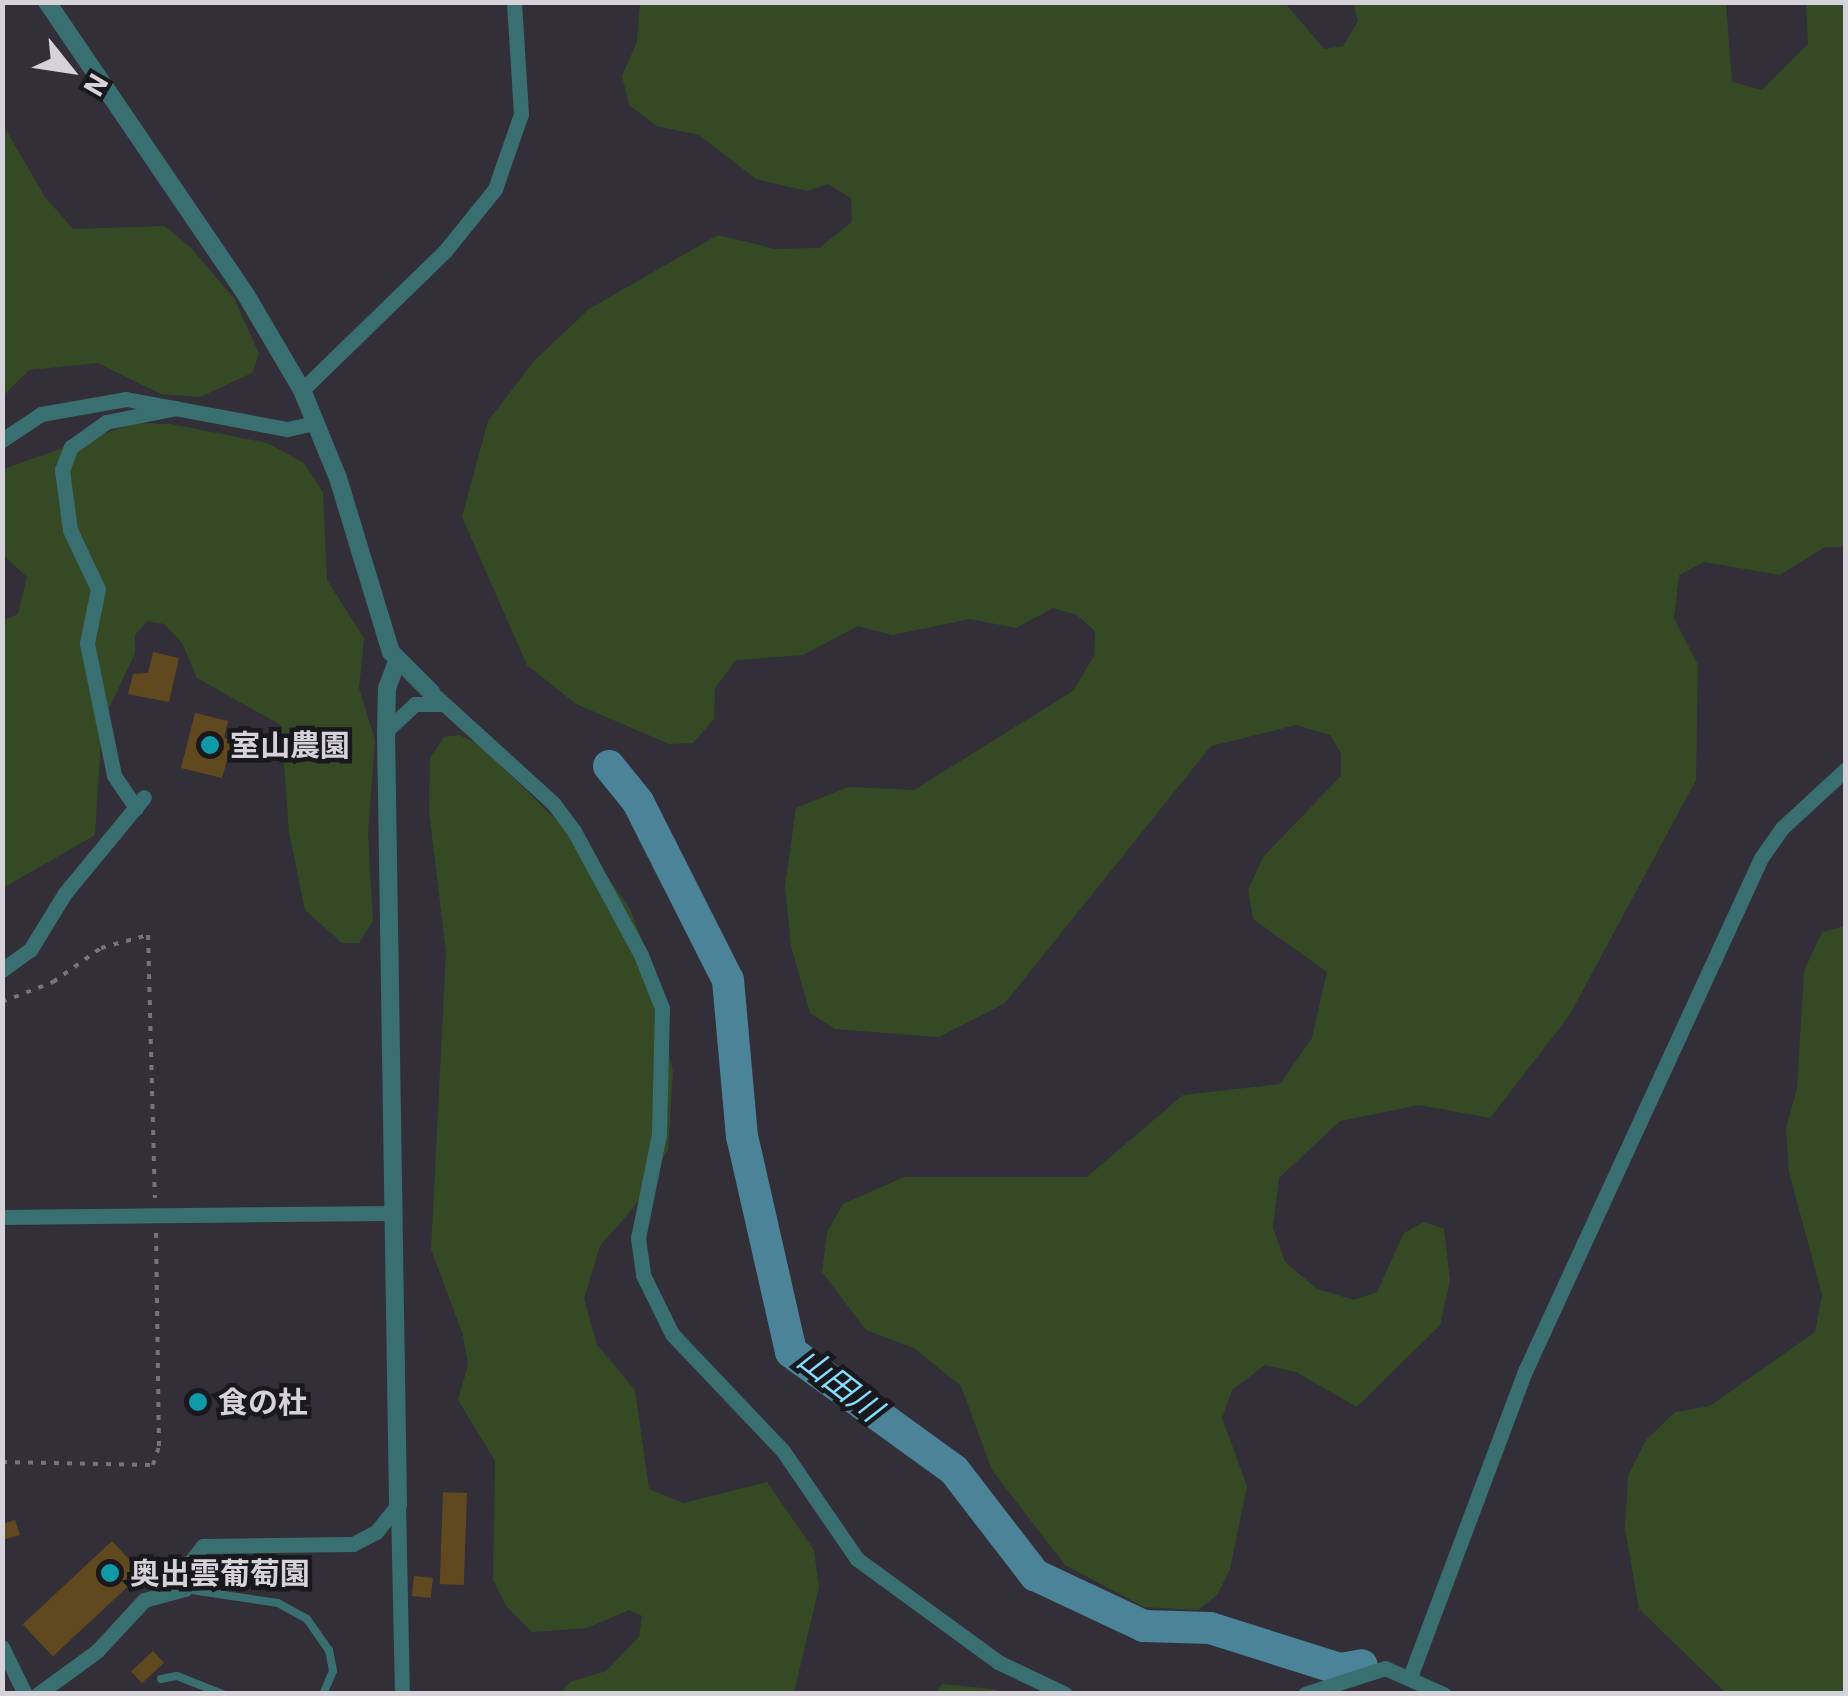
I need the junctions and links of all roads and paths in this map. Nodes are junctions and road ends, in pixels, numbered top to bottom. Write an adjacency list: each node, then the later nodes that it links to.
1 (47, 2): 3 (street)
2 (514, 2): 3 (street)
3 (302, 390): 5 (street)
4 (176, 408): 5 (street); 6 (street); 11 (street)
5 (316, 423): 7 (street)
6 (2, 440)
7 (397, 661): 8 (street); 9 (street)
8 (438, 698): 9 (street); 24 (street)
9 (386, 730): 12 (street)
10 (1846, 769): 17 (street)
11 (2, 970)
12 (392, 1213): 13 (street); 14 (street)
13 (2, 1217)
14 (398, 1505): 15 (street); 23 (street)
15 (185, 1588): 20 (street); 22 (lane)
16 (2, 1647): 19 (street)
17 (1410, 1677): 25 (street); 26 (street)
18 (161, 1679): 21 (lane)
19 (25, 1694)
20 (38, 1694)
21 (223, 1694)
22 (323, 1694)
23 (402, 1694)
24 (1066, 1694)
25 (1305, 1694)
26 (1443, 1694)

